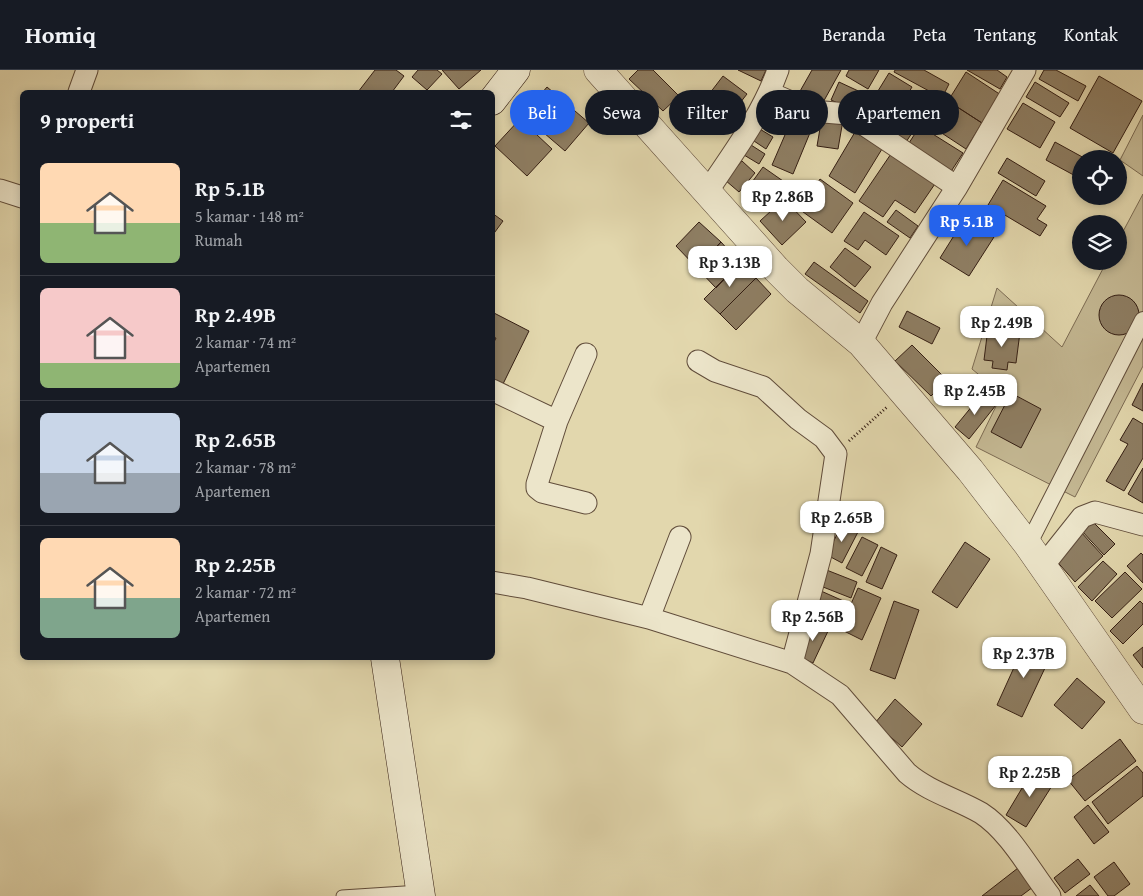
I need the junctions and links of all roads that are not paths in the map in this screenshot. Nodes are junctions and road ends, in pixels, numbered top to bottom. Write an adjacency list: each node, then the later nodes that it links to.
1 (88, 70): 6 (street)
2 (516, 70): 8 (street)
3 (598, 70): 13 (street)
4 (778, 70): 7 (street)
5 (1025, 70): 11 (street)
6 (80, 90)
7 (771, 90)
8 (495, 97)
9 (828, 112): 11 (street)
10 (756, 118): 13 (street)
11 (957, 187): 16 (street)
12 (0, 190): 14 (street)
13 (707, 192): 16 (street)
14 (20, 196)
15 (1143, 320): 24 (street)
16 (861, 343): 24 (street)
17 (586, 354): 20 (street)
18 (698, 361): 28 (street)
19 (495, 391): 20 (street)
20 (557, 421): 21 (street)
21 (586, 503)
22 (1143, 525): 24 (street)
23 (680, 537): 26 (street)
24 (1036, 556): 29 (street)
25 (495, 583): 26 (street)
26 (649, 618): 28 (street)
27 (385, 660): 30 (street)
28 (792, 663): 32 (street)
29 (1143, 710)
30 (421, 894): 31 (lane)
31 (342, 896)
32 (1050, 896)

